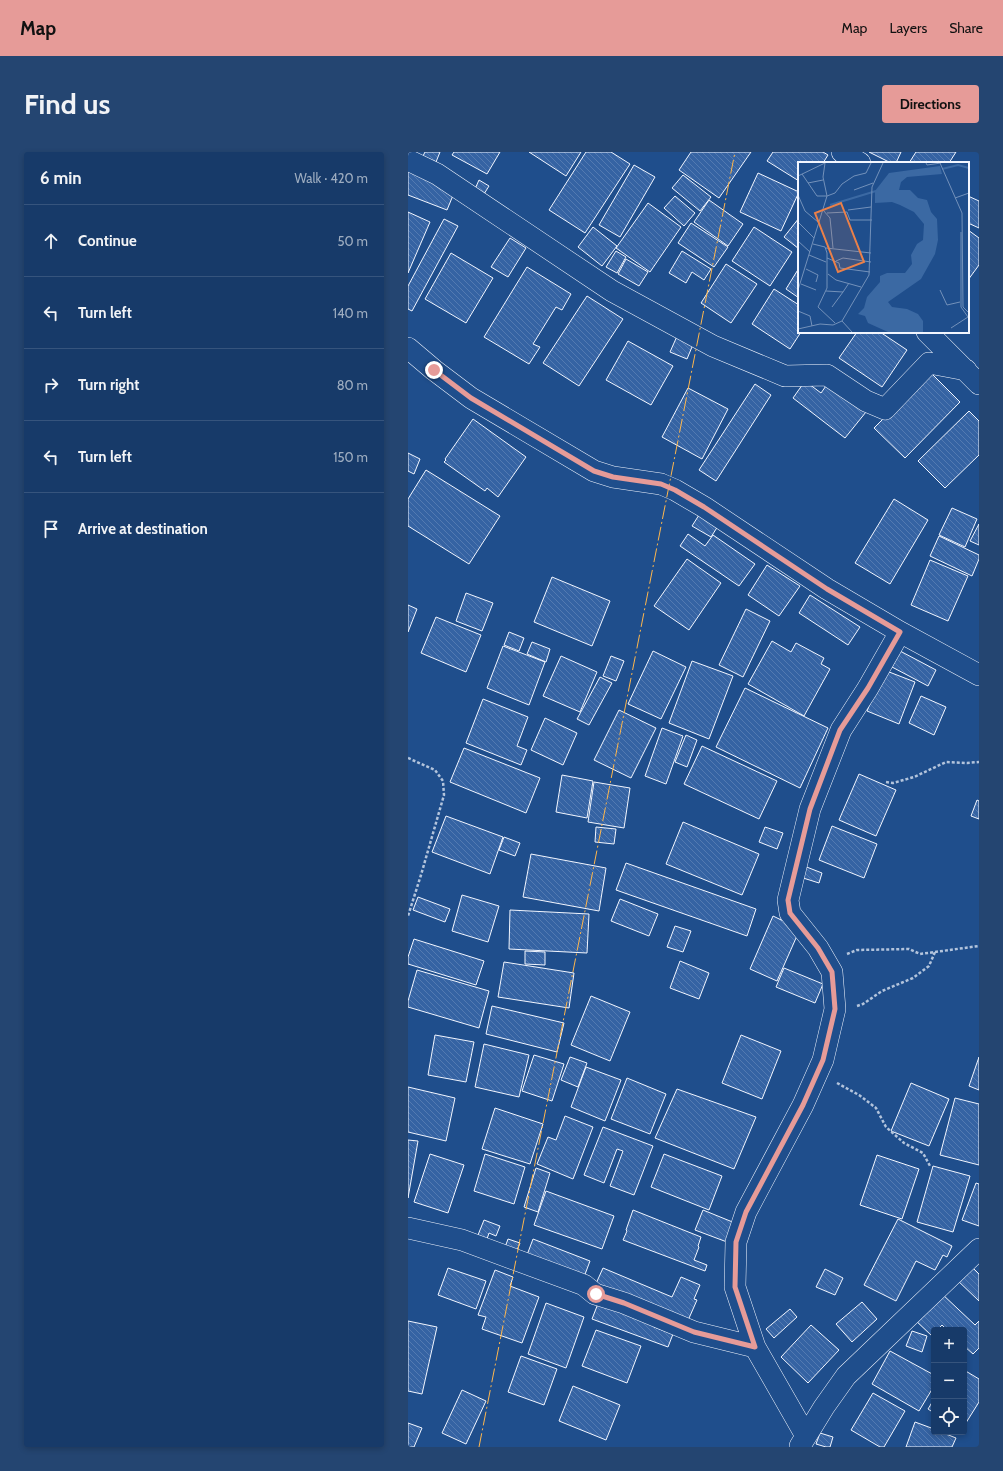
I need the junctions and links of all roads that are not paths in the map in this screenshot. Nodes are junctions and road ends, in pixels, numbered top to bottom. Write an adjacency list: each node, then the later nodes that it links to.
1 (842, 152): 3 (street)
2 (408, 160): 6 (street)
3 (858, 162)
4 (928, 333): 6 (street)
5 (408, 348): 7 (street)
6 (972, 377)
7 (900, 632): 8 (street); 11 (street)
8 (979, 675)
9 (408, 1228): 11 (street)
10 (979, 1249): 12 (street)
11 (755, 1347): 12 (street)
12 (803, 1442)

